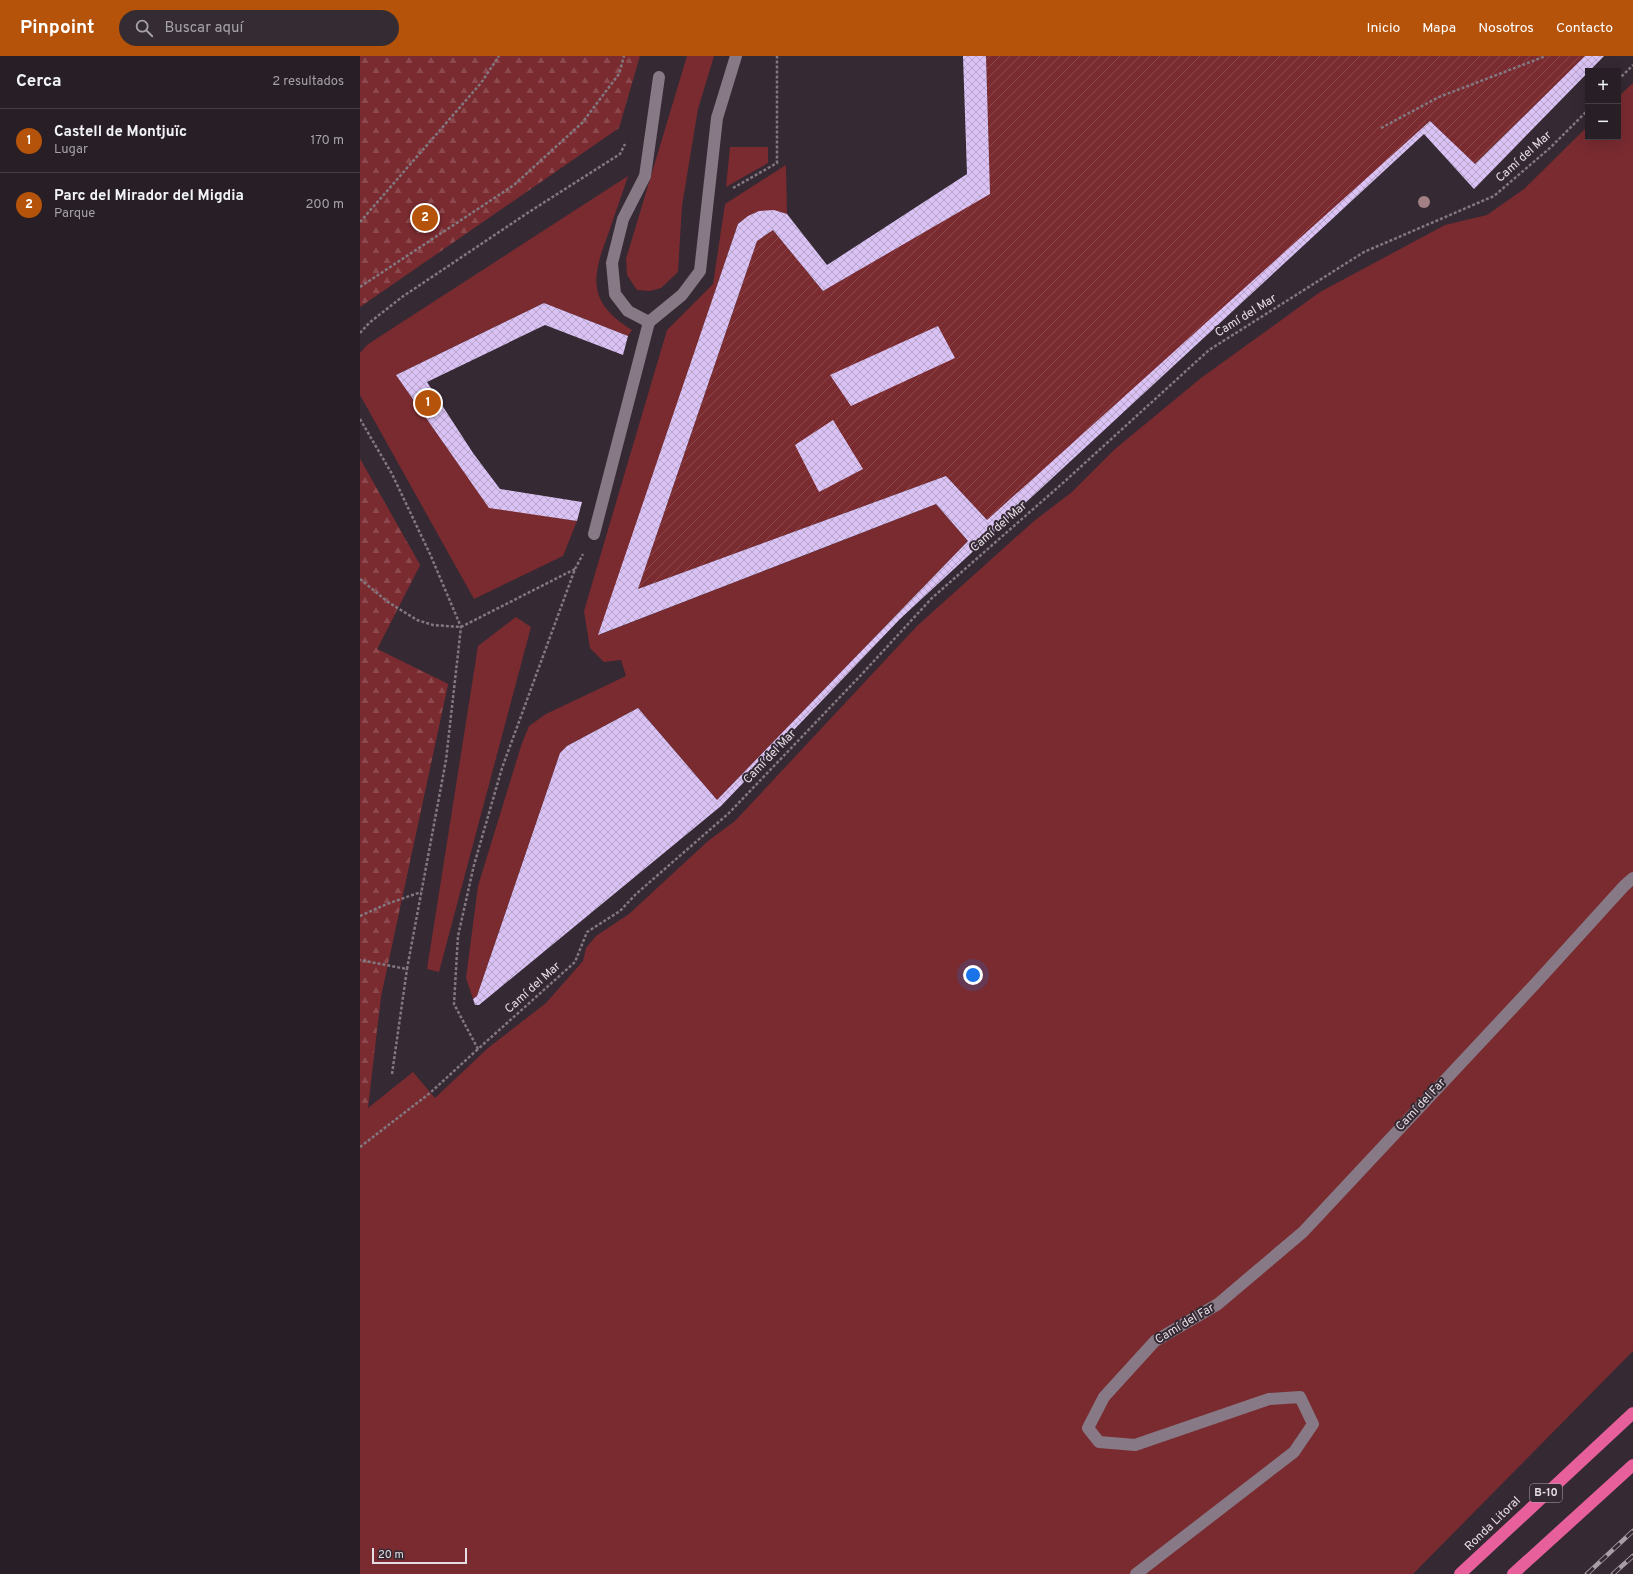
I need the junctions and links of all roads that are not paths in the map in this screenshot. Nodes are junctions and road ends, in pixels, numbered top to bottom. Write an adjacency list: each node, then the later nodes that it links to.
1 (736, 56): 3 (lane)
2 (659, 77): 3 (lane)
3 (649, 322): 4 (lane)
4 (594, 534)
5 (1633, 878): 8 (lane, Camí del Far)
6 (1633, 1413): 9 (highway, Ronda Litoral / B-10)
7 (1633, 1465): 10 (highway)
8 (1136, 1574)
9 (1460, 1574)
10 (1513, 1574)

